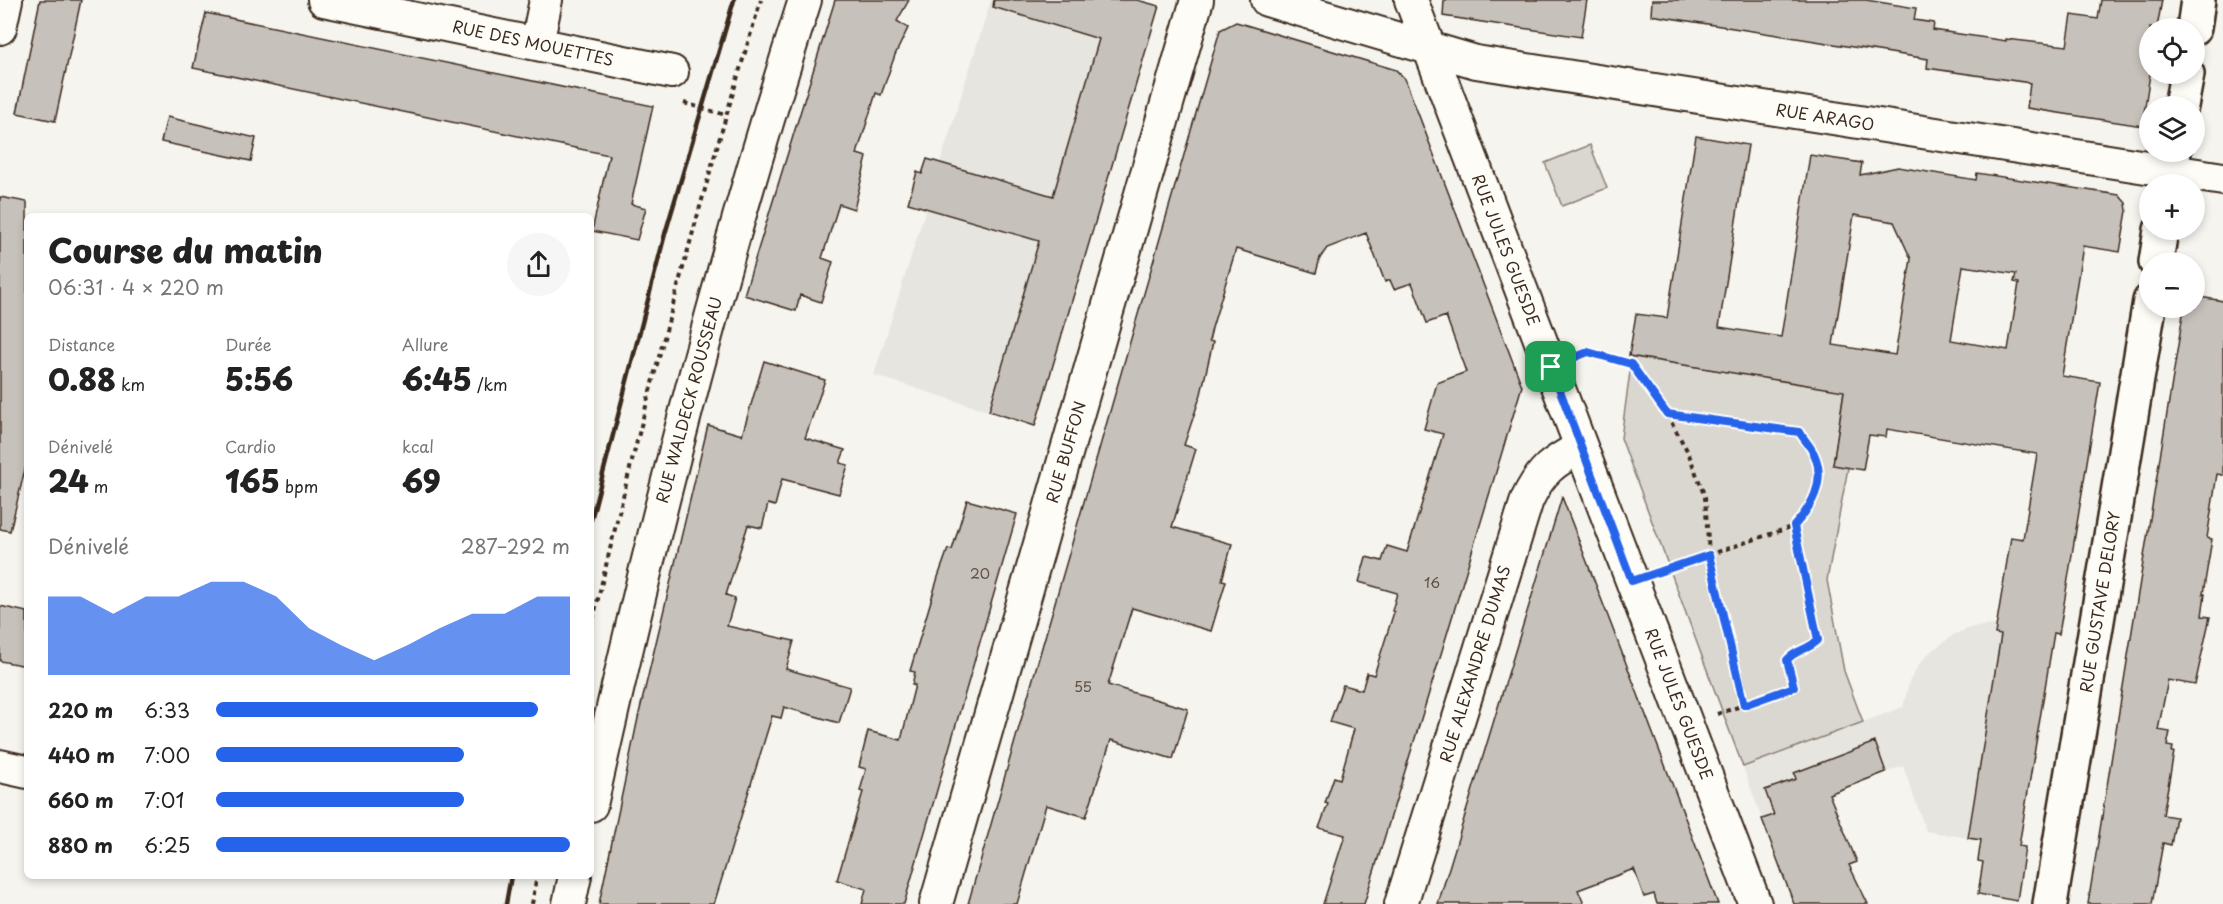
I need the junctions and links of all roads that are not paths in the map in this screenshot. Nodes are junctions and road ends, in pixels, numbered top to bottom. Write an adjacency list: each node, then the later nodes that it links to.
1 (6, 0): 10 (street)
2 (324, 0): 11 (street, RUE DES MOUETTES)
3 (546, 0): 11 (street)
4 (806, 0): 20 (street, RUE WALDECK ROUSSEAU)
5 (1197, 0): 23 (street, RUE BUFFON)
6 (1267, 0): 12 (street, RUE ARAGO)
7 (1411, 0): 12 (street, RUE JULES GUESDE)
8 (2198, 0): 9 (street)
9 (2195, 18)
10 (0, 28)
11 (537, 44): 13 (street, RUE DES MOUETTES)
12 (1429, 47): 14 (street, RUE ARAGO); 17 (street, RUE JULES GUESDE)
13 (672, 72)
14 (2171, 169): 15 (street, RUE ARAGO)
15 (2223, 179)
16 (2147, 318): 26 (street, RUE GUSTAVE DELORY)
17 (1581, 447): 24 (street, RUE ALEXANDRE DUMAS); 25 (street, RUE JULES GUESDE)
18 (0, 766): 19 (street)
19 (24, 771)
20 (594, 792)
21 (574, 879): 22 (street)
22 (569, 904)
23 (936, 904)
24 (1401, 904)
25 (1755, 904)
26 (2050, 904)

